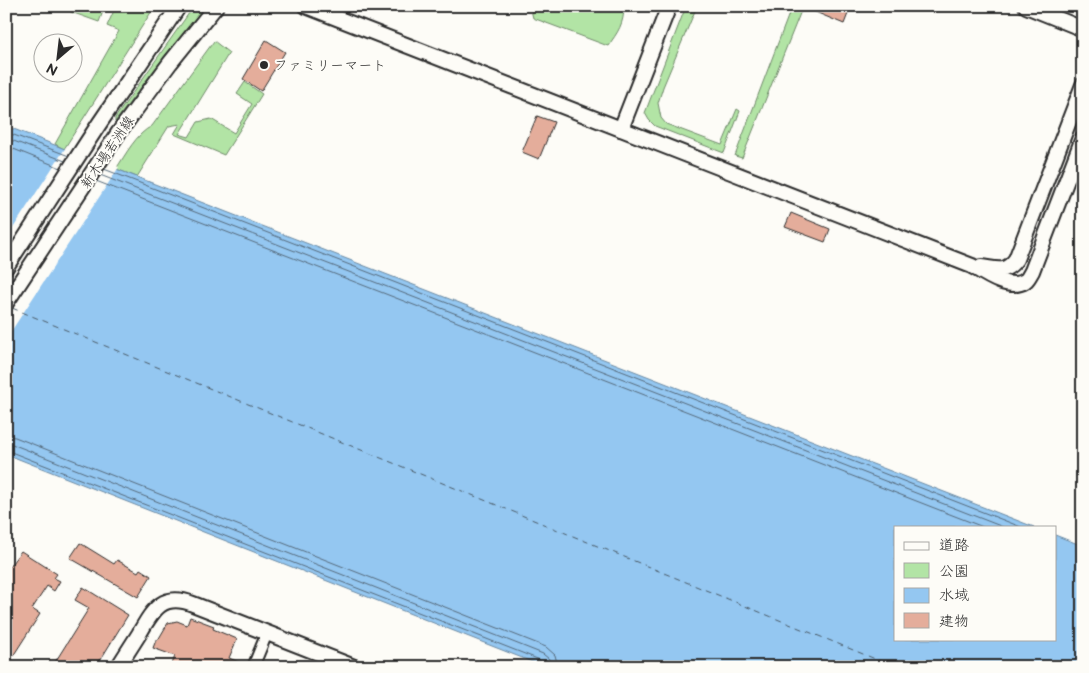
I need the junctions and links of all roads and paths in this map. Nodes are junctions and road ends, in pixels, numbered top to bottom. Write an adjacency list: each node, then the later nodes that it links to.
1 (179, 6): 11 (street, 新木場若洲線)
2 (216, 6): 12 (street, 新木場若洲線)
3 (306, 6): 8 (street)
4 (669, 6): 8 (street)
5 (1026, 6): 6 (street)
6 (1083, 29)
7 (1083, 85): 10 (street)
8 (621, 129): 10 (street)
9 (1083, 138): 10 (street)
10 (972, 266)
11 (6, 267)
12 (6, 303)
13 (267, 632): 14 (street); 15 (street); 16 (street)
14 (118, 667)
15 (253, 667)
16 (354, 667)

